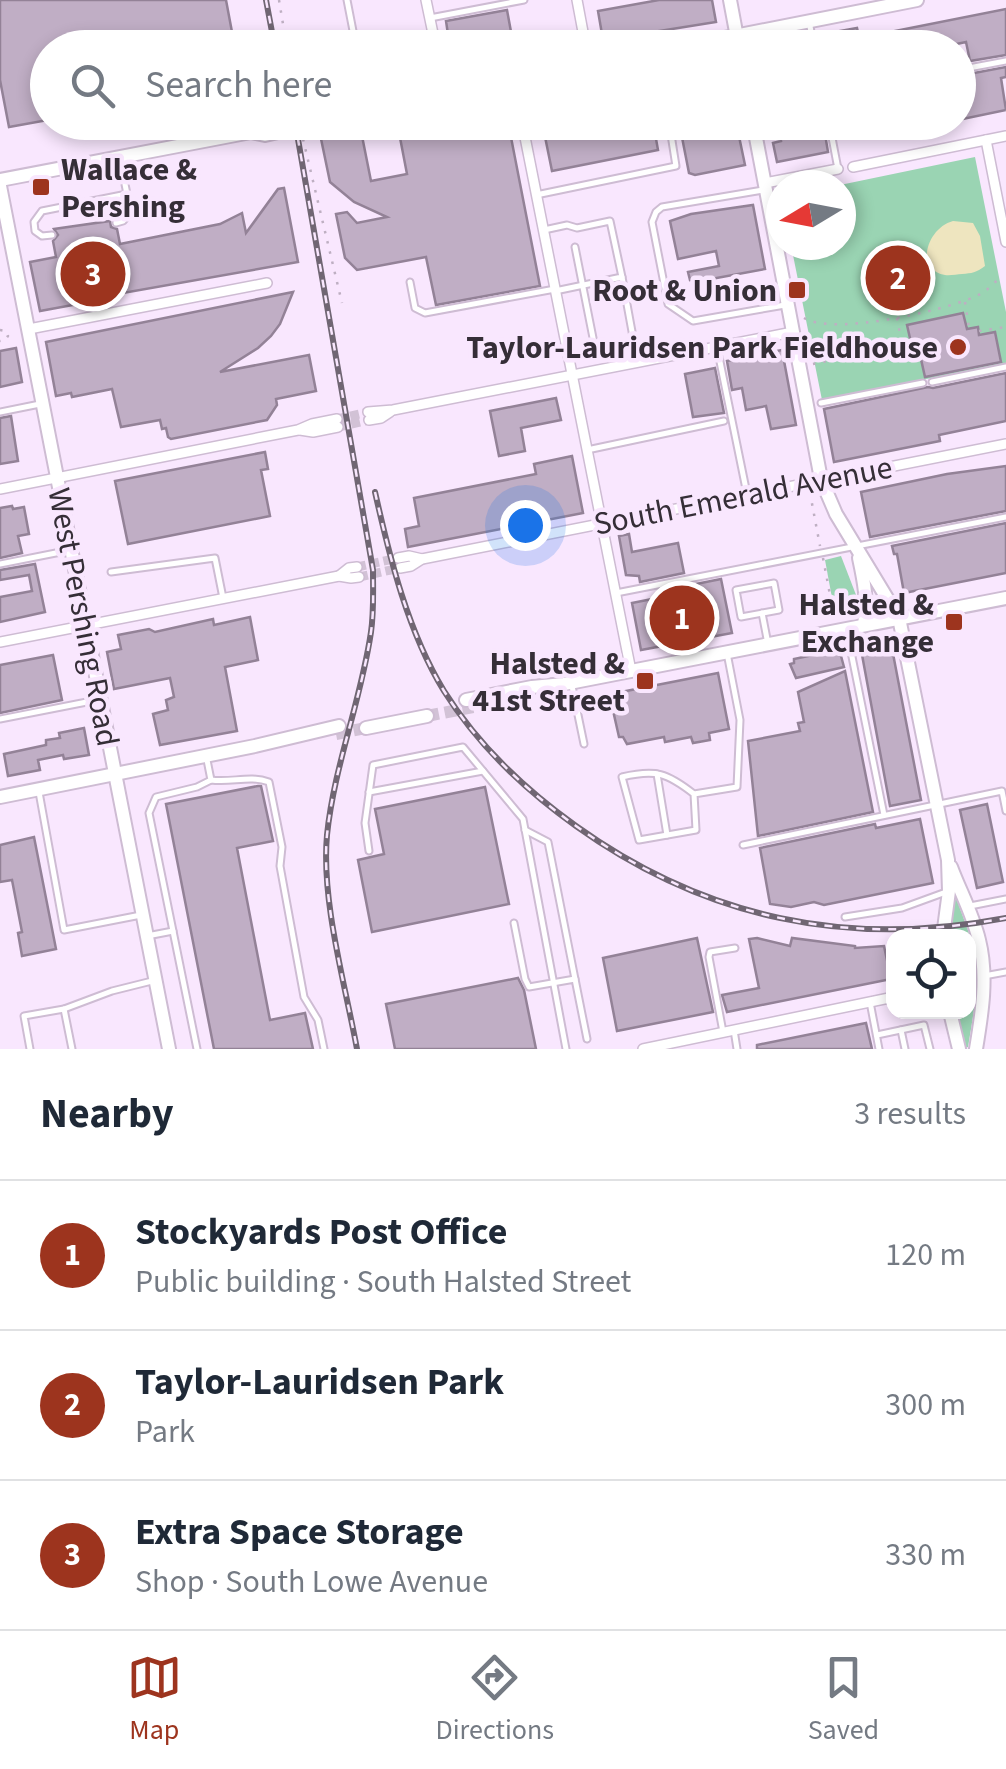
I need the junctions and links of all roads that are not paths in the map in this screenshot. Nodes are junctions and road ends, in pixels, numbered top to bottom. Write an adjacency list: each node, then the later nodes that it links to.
1 (347, 0): 11 (lane)
2 (426, 0): 9 (street)
3 (524, 0): 7 (lane)
4 (577, 0): 13 (street)
5 (730, 0): 14 (main road)
6 (916, 0): 8 (main road)
7 (498, 2): 9 (lane)
8 (884, 3): 10 (main road)
9 (430, 18): 12 (street)
10 (809, 21): 15 (main road); 16 (lane)
11 (353, 30)
12 (432, 30)
13 (583, 30)
14 (736, 30)
15 (777, 30)
16 (811, 30)
17 (1006, 61): 18 (lane)
18 (976, 67)
19 (1006, 136): 25 (street)
20 (209, 140): 26 (main road)
21 (525, 140): 33 (street)
22 (672, 140): 33 (lane)
23 (757, 140): 31 (main road)
24 (832, 140): 28 (lane)
25 (986, 140): 27 (street); 35 (street)
26 (120, 157): 30 (main road); 32 (lane)
27 (853, 166)
28 (838, 169): 29 (street)
29 (834, 170)
30 (0, 183): 34 (main road, West Pershing Road)
31 (766, 186): 48 (lane)
32 (127, 194): 36 (lane); 38 (lane)
33 (536, 195): 37 (street)
34 (2, 208): 41 (main road, West Pershing Road)
35 (1003, 215): 39 (street)
36 (116, 223)
37 (543, 231): 43 (lane); 47 (street)
38 (52, 235)
39 (1006, 242)
40 (575, 247): 46 (lane)
41 (7, 257): 49 (main road, West Pershing Road)
42 (780, 260): 48 (main road)
43 (622, 276): 46 (lane); 51 (lane)
44 (410, 282): 47 (lane)
45 (266, 283): 49 (street)
46 (582, 285): 47 (lane); 53 (lane)
47 (555, 290): 55 (street)
48 (788, 304): 50 (main road)
49 (29, 329): 58 (main road, West Pershing Road)
50 (793, 332): 52 (street); 67 (main road)
51 (632, 337)
52 (718, 347): 55 (street); 69 (lane)
53 (594, 348)
54 (1006, 367): 56 (lane)
55 (572, 376): 61 (street); 65 (street)
56 (932, 382)
57 (923, 384): 59 (lane)
58 (43, 403): 60 (lane); 66 (main road, West Pershing Road)
59 (821, 404)
60 (0, 412)
61 (368, 416)
62 (724, 422): 65 (lane)
63 (338, 423): 66 (street)
64 (1006, 444): 67 (street, South Emerald Avenue)
65 (587, 450): 71 (street)
66 (58, 478): 68 (street); 73 (main road, West Pershing Road)
67 (821, 480): 69 (street, South Emerald Avenue); 72 (main road)
68 (0, 489)
69 (748, 494): 71 (street, South Emerald Avenue)
70 (1006, 517): 72 (lane)
71 (601, 523): 74 (street, South Emerald Avenue); 78 (street)
72 (856, 546): 78 (lane); 82 (main road); 84 (main road)
73 (72, 550): 75 (lane); 83 (main road, West Pershing Road)
74 (399, 563)
75 (0, 564)
76 (111, 572): 79 (lane)
77 (358, 572): 79 (street)
78 (615, 593): 89 (street)
79 (224, 598): 83 (street)
80 (1006, 598): 82 (main road)
81 (762, 613): 81 (lane); 87 (lane)
82 (899, 618): 84 (main road); 107 (main road)
83 (86, 625): 86 (street); 91 (main road, West Pershing Road)
84 (864, 625): 85 (main road)
85 (846, 628): 87 (main road); 109 (lane)
86 (0, 642)
87 (768, 644): 88 (main road)
88 (726, 652): 89 (main road); 105 (lane)
89 (630, 671): 90 (main road)
90 (568, 684): 92 (main road); 97 (lane)
91 (100, 700): 94 (lane); 100 (main road, West Pershing Road)
92 (470, 704)
93 (424, 713): 95 (main road)
94 (0, 719)
95 (367, 724)
96 (337, 730): 98 (main road)
97 (584, 744)
98 (206, 756): 100 (main road); 102 (lane)
99 (483, 771): 104 (lane); 104 (lane); 110 (lane)
100 (115, 774): 103 (main road); 118 (main road, West Pershing Road)
101 (658, 774): 105 (lane); 111 (lane); 111 (lane)
102 (211, 780): 122 (lane); 142 (lane)
103 (38, 789): 106 (main road); 118 (lane)
104 (369, 792): 113 (lane)
105 (694, 794): 111 (lane)
106 (0, 796)
107 (936, 803): 108 (lane); 109 (lane); 114 (main road)
108 (1006, 811)
109 (884, 815): 112 (lane)
110 (525, 830): 127 (lane); 129 (lane)
111 (667, 836)
112 (743, 845)
113 (369, 851)
114 (948, 860): 115 (main road); 117 (main road)
115 (949, 891): 119 (lane); 121 (main road)
116 (1006, 899): 117 (lane)
117 (967, 906): 126 (main road)
118 (142, 915): 123 (main road, West Pershing Road)
119 (845, 917)
120 (514, 923): 129 (lane)
121 (944, 929)
122 (173, 931): 123 (lane); 141 (lane)
123 (147, 936): 128 (main road, West Pershing Road)
124 (735, 948): 135 (lane)
125 (1006, 972): 126 (lane)
126 (983, 976): 150 (main road)
127 (575, 978): 129 (lane); 137 (lane)
128 (156, 980): 132 (lane); 140 (main road, West Pershing Road)
129 (554, 983): 143 (lane)
130 (886, 999): 131 (street)
131 (870, 1002): 135 (street); 136 (lane)
132 (64, 1009): 138 (lane); 139 (lane)
133 (952, 1019): 149 (main road)
134 (901, 1030): 136 (lane); 147 (lane); 148 (lane)
135 (728, 1031): 144 (street); 145 (lane)
136 (877, 1035): 146 (lane)
137 (586, 1039)
138 (30, 1049)
139 (72, 1049)
140 (169, 1049)
141 (197, 1049)
142 (324, 1049)
143 (566, 1049)
144 (642, 1049)
145 (738, 1049)
146 (879, 1049)
147 (905, 1049)
148 (930, 1049)
149 (959, 1049)
150 (976, 1049)

